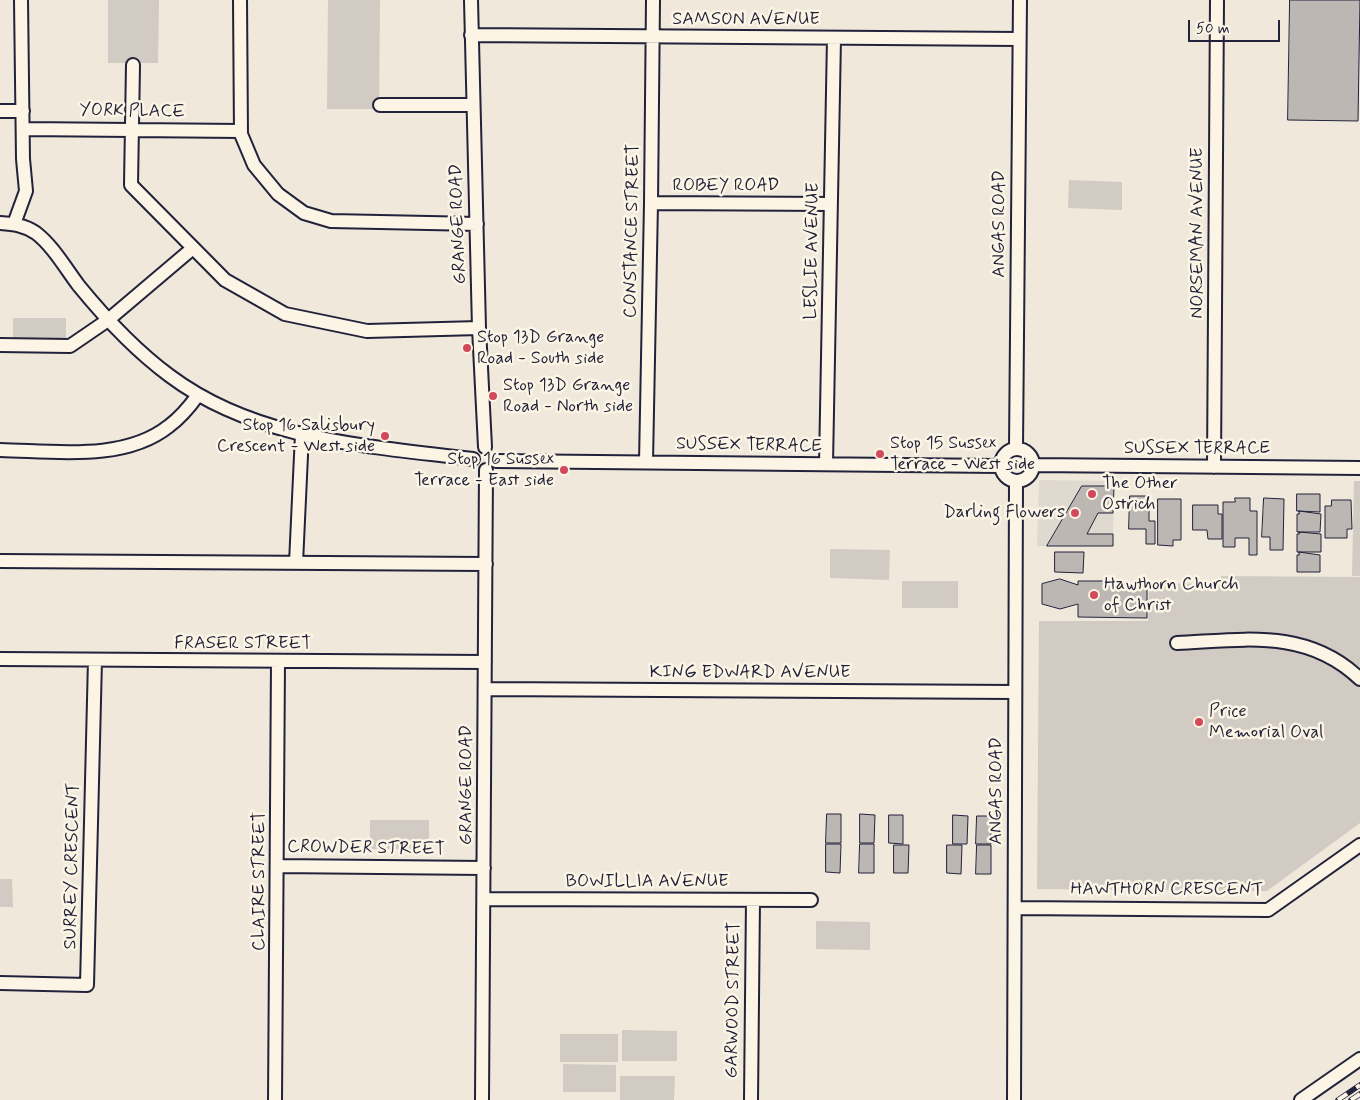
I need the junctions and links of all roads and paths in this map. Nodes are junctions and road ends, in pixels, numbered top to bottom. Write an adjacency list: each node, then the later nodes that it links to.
1 (20, 0): 15 (street)
2 (240, 0): 18 (street)
3 (471, 0): 7 (street, GRANGE ROAD)
4 (653, 0): 8 (street, CONSTANCE STREET)
5 (1020, 0): 10 (street, ANGAS ROAD)
6 (1217, 0): 38 (street, NORSEMAN AVENUE)
7 (472, 35): 8 (street, SAMSON AVENUE); 13 (street, GRANGE ROAD)
8 (652, 37): 9 (street, SAMSON AVENUE); 19 (street, CONSTANCE STREET)
9 (834, 38): 10 (street, SAMSON AVENUE); 20 (street, LESLIE AVENUE)
10 (1019, 39): 30 (street, ANGAS ROAD)
11 (133, 65): 17 (street)
12 (380, 105): 13 (street)
13 (473, 105): 22 (street, GRANGE ROAD)
14 (0, 111): 15 (street)
15 (22, 112): 16 (street)
16 (22, 129): 17 (street, YORK PLACE); 21 (street)
17 (133, 130): 18 (street, YORK PLACE); 23 (street)
18 (241, 131): 22 (street)
19 (651, 203): 20 (street, ROBEY ROAD); 34 (street, CONSTANCE STREET)
20 (831, 204): 35 (street, LESLIE AVENUE)
21 (6, 224): 24 (street)
22 (477, 224): 25 (street, GRANGE ROAD)
23 (193, 248): 24 (street); 25 (street)
24 (108, 320): 26 (street); 27 (street)
25 (479, 328): 29 (street, GRANGE ROAD)
26 (0, 346)
27 (198, 395): 28 (street); 31 (street)
28 (302, 434): 32 (street); 43 (street)
29 (485, 447): 32 (street); 33 (street)
30 (1016, 448): 36 (street); 37 (street)
31 (0, 450)
32 (473, 459): 40 (street)
33 (496, 461): 34 (street, SUSSEX TERRACE); 40 (street)
34 (646, 462): 35 (street, SUSSEX TERRACE)
35 (826, 464): 37 (street, SUSSEX TERRACE)
36 (1033, 465): 38 (street, SUSSEX TERRACE); 41 (street)
37 (1000, 466): 41 (street)
38 (1214, 467): 39 (street, SUSSEX TERRACE)
39 (1360, 468)
40 (486, 470): 44 (street, GRANGE ROAD)
41 (1016, 481): 52 (street, ANGAS ROAD)
42 (0, 561): 43 (street)
43 (296, 563): 44 (street)
44 (486, 564): 49 (street, GRANGE ROAD)
45 (1177, 643): 50 (street)
46 (0, 659): 47 (street, FRASER STREET)
47 (96, 660): 48 (street, FRASER STREET); 60 (street, SURREY CRESCENT)
48 (278, 662): 49 (street, FRASER STREET); 54 (street, CLAIRE STREET)
49 (485, 662): 51 (street, GRANGE ROAD)
50 (1360, 679)
51 (485, 689): 52 (street, KING EDWARD AVENUE); 55 (street, GRANGE ROAD)
52 (1015, 692): 59 (street, ANGAS ROAD)
53 (1360, 845): 59 (street, HAWTHORN CRESCENT)
54 (277, 866): 55 (street, CROWDER STREET); 62 (street, CLAIRE STREET)
55 (484, 868): 56 (street, GRANGE ROAD)
56 (484, 899): 57 (street, BOWILLIA AVENUE); 63 (street, GRANGE ROAD)
57 (753, 900): 58 (street, BOWILLIA AVENUE); 64 (street, GARWOOD STREET)
58 (810, 900)
59 (1015, 908): 65 (street, ANGAS ROAD)
60 (0, 983)
61 (1360, 1059): 66 (street)
62 (275, 1100)
63 (482, 1100)
64 (751, 1100)
65 (1014, 1100)
66 (1301, 1100)

